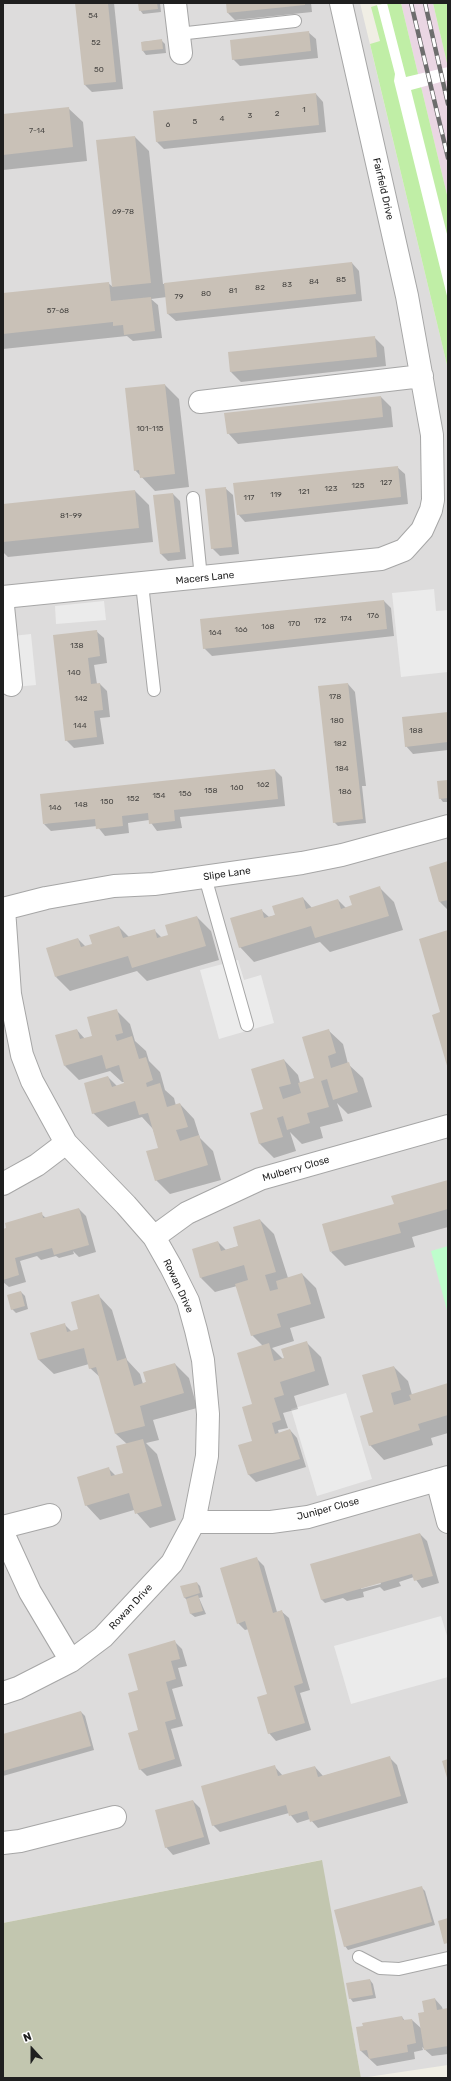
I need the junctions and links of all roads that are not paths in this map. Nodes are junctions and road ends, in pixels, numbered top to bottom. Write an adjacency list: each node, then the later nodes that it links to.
1 (175, 3): 4 (street)
2 (341, 3): 5 (street, Fairfield Drive)
3 (295, 21): 4 (lane)
4 (180, 44)
5 (422, 376): 6 (street); 8 (street, Fairfield Drive)
6 (200, 402)
7 (193, 498): 9 (lane)
8 (404, 550): 9 (street, Macers Lane)
9 (201, 578): 10 (street, Macers Lane)
10 (142, 584): 11 (street, Macers Lane); 14 (lane)
11 (3, 597)
12 (3, 606): 13 (street)
13 (11, 685)
14 (154, 690)
15 (448, 826): 16 (street, Slipe Lane)
16 (205, 878): 17 (street, Slipe Lane); 18 (lane)
17 (4, 909): 20 (street, Rowan Drive)
18 (247, 1025)
19 (448, 1126): 22 (street, Mulberry Close)
20 (66, 1143): 21 (street); 22 (street, Rowan Drive)
21 (3, 1184)
22 (154, 1237): 25 (street, Rowan Drive)
23 (442, 1478): 25 (street, Juniper Close); 26 (street, Juniper Close)
24 (50, 1515): 27 (street)
25 (194, 1522): 29 (street, Rowan Drive)
26 (448, 1522)
27 (3, 1527)
28 (3, 1533): 29 (street)
29 (71, 1661): 30 (street, Rowan Drive)
30 (3, 1693)
31 (116, 1817): 32 (street)
32 (3, 1843)
33 (359, 1957): 34 (lane)
34 (448, 1958)

